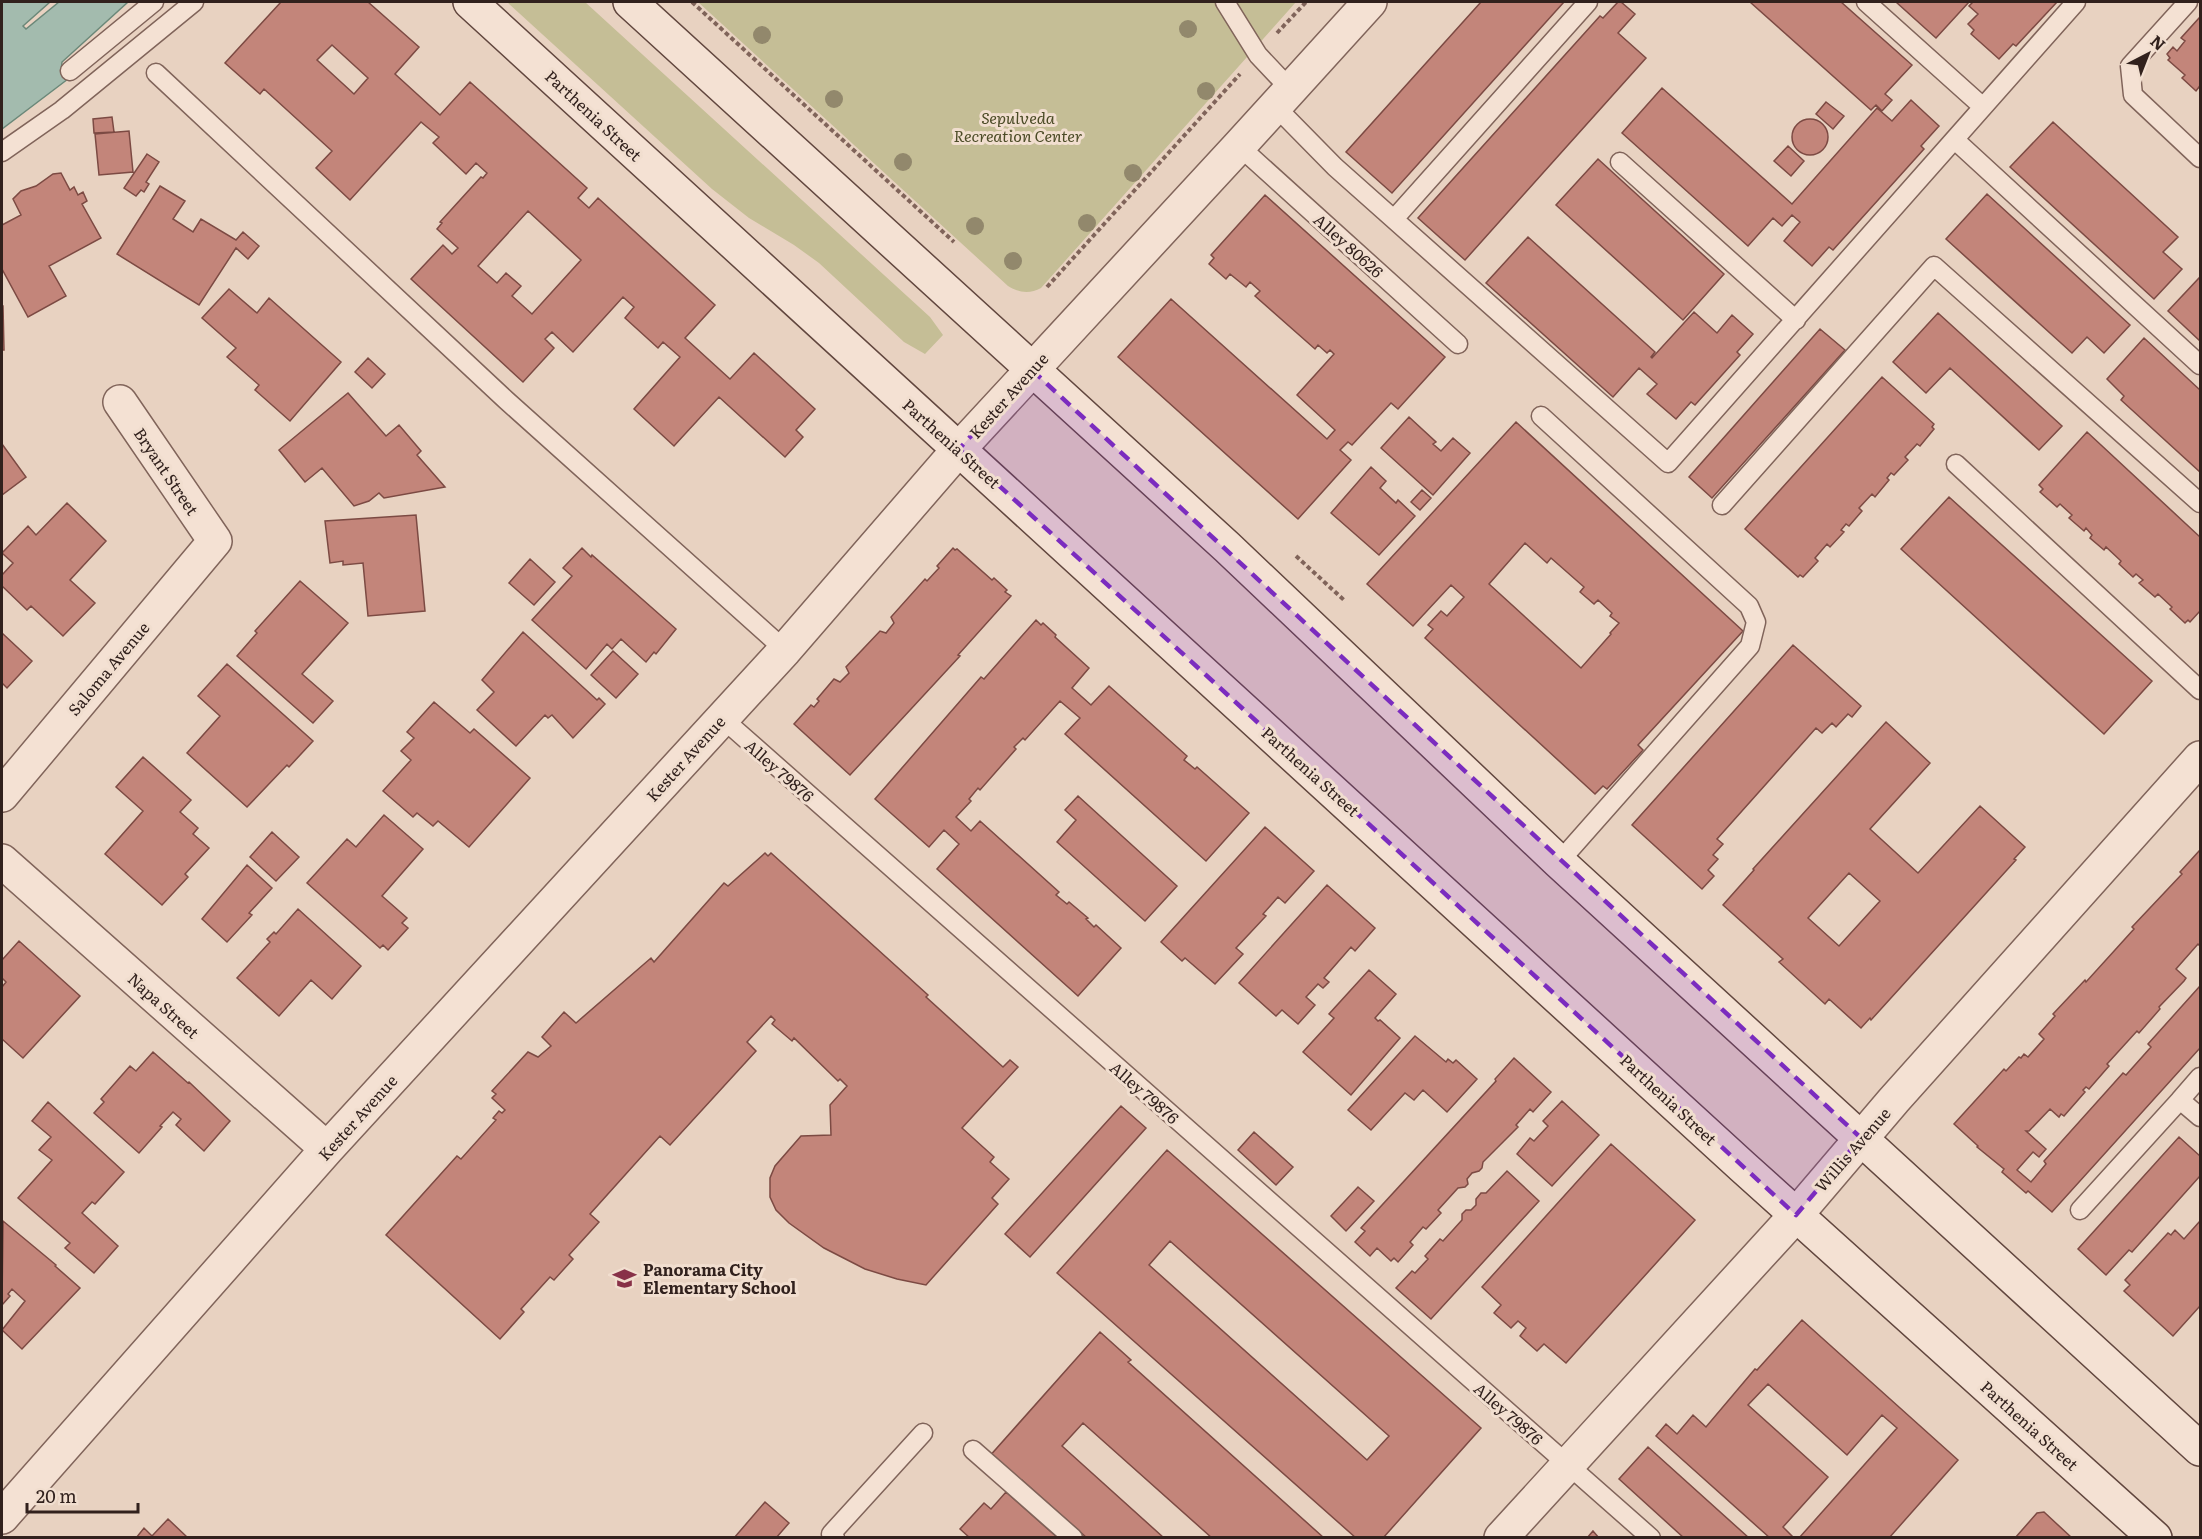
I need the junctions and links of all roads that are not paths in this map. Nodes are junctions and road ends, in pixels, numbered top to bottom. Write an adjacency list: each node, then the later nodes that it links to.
1 (154, 2): 11 (lane)
2 (194, 2): 17 (lane)
3 (470, 2): 27 (main road, Parthenia Street)
4 (630, 2): 24 (main road)
5 (1225, 2): 13 (lane)
6 (1370, 2): 13 (main road, Kester Avenue)
7 (1588, 2): 20 (lane)
8 (1866, 2): 14 (lane)
9 (2076, 2): 14 (lane)
10 (2188, 2): 18 (lane)
11 (70, 71)
12 (156, 73): 32 (lane)
13 (1283, 98): 16 (main road, Kester Avenue); 20 (lane)
14 (1983, 107): 15 (lane)
15 (1955, 140): 21 (lane); 23 (lane)
16 (1239, 146): 22 (lane, Alley 80626); 24 (main road, Kester Avenue)
17 (2, 152)
18 (2200, 158)
19 (1620, 162): 21 (lane)
20 (1394, 219): 21 (lane)
21 (1796, 320)
22 (1458, 344)
23 (2200, 364)
24 (1032, 370): 27 (main road, Kester Avenue); 38 (main road)
25 (120, 402): 31 (main road, Bryant Street)
26 (1541, 416): 38 (lane)
27 (959, 449): 32 (main road, Kester Avenue); 45 (main road, Parthenia Street)
28 (1956, 464): 33 (lane)
29 (2200, 503): 30 (lane)
30 (1722, 505)
31 (214, 541): 36 (main road, Saloma Avenue)
32 (785, 650): 34 (main road, Kester Avenue)
33 (2200, 690)
34 (722, 718): 43 (main road, Kester Avenue); 49 (lane, Alley 79876)
35 (2200, 758): 42 (main road, Willis Avenue)
36 (2, 795)
37 (2, 861): 43 (main road, Napa Street)
38 (1559, 862): 42 (main road)
39 (2200, 1077): 40 (lane)
40 (2180, 1100): 41 (lane); 44 (lane)
41 (2200, 1117)
42 (1861, 1138): 45 (main road, Willis Avenue); 47 (main road)
43 (327, 1149): 50 (main road, Kester Avenue)
44 (2080, 1210)
45 (1796, 1215): 49 (main road, Willis Avenue); 55 (main road, Parthenia Street)
46 (923, 1433): 51 (lane)
47 (2200, 1449)
48 (973, 1450): 52 (lane)
49 (1568, 1465): 53 (main road, Willis Avenue); 54 (lane, Alley 79876)
50 (2, 1517)
51 (835, 1538)
52 (1073, 1538)
53 (1501, 1538)
54 (1651, 1538)
55 (2154, 1538)

